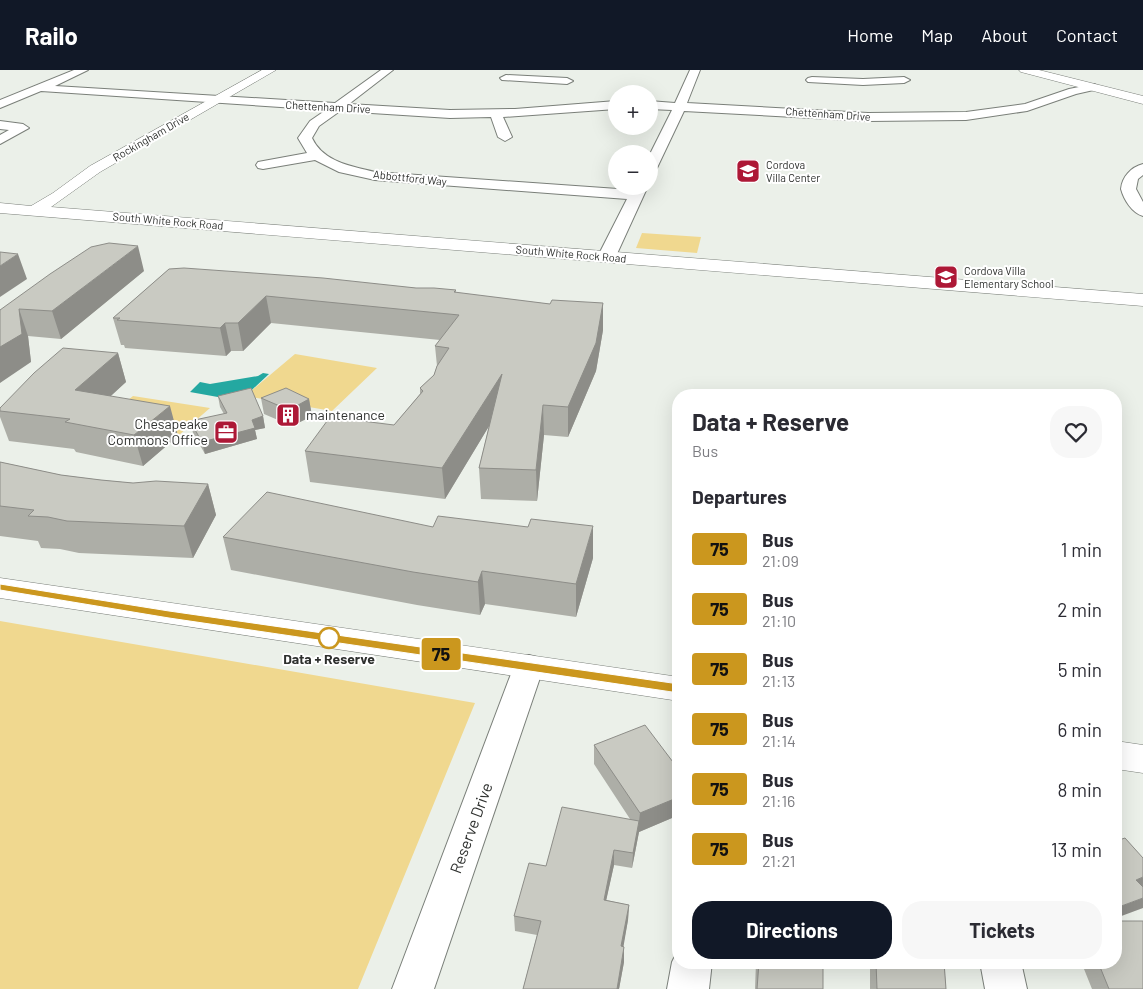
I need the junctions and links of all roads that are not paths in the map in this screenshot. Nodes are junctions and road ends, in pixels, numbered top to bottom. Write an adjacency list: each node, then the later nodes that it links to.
1 (82, 70): 12 (street)
2 (270, 70): 13 (street, Rockingham Drive)
3 (388, 70): 20 (street)
4 (575, 70): 10 (street)
5 (695, 70): 19 (street)
6 (1025, 70): 11 (street)
7 (813, 75): 9 (street); 16 (street)
8 (506, 78): 10 (street)
9 (904, 80)
10 (567, 81): 21 (street)
11 (1094, 86): 14 (street); 22 (street, Chettenham Drive)
12 (40, 88): 13 (street, Chettenham Drive); 15 (street)
13 (216, 100): 20 (street, Chettenham Drive); 35 (street, Rockingham Drive)
14 (1143, 100)
15 (0, 104)
16 (811, 104): 19 (street, Chettenham Drive); 22 (street, Chettenham Drive)
17 (658, 105): 19 (street, Chettenham Drive)
18 (608, 106): 21 (street, Chettenham Drive)
19 (680, 106): 28 (street)
20 (337, 108): 23 (street, Chettenham Drive); 29 (street)
21 (566, 109): 23 (street, Chettenham Drive)
22 (1007, 111): 24 (street, Chettenham Drive)
23 (496, 114): 26 (street)
24 (1030, 120)
25 (0, 125): 27 (street)
26 (505, 137)
27 (0, 140)
28 (658, 151)
29 (316, 156): 30 (street); 32 (street, Abbottford Way)
30 (263, 165)
31 (1143, 168): 36 (street)
32 (608, 189)
33 (637, 195): 37 (street)
34 (0, 208): 35 (street, South White Rock Road)
35 (35, 210): 37 (street, South White Rock Road)
36 (1143, 211)
37 (607, 256): 38 (street, South White Rock Road)
38 (1143, 300)
39 (0, 588): 40 (street)
40 (529, 666): 41 (street); 46 (street, Reserve Drive)
41 (672, 688)
42 (1122, 756): 43 (street)
43 (1143, 759)
44 (691, 969): 47 (street)
45 (1002, 969): 48 (street)
46 (413, 989)
47 (688, 989)
48 (1006, 989)

